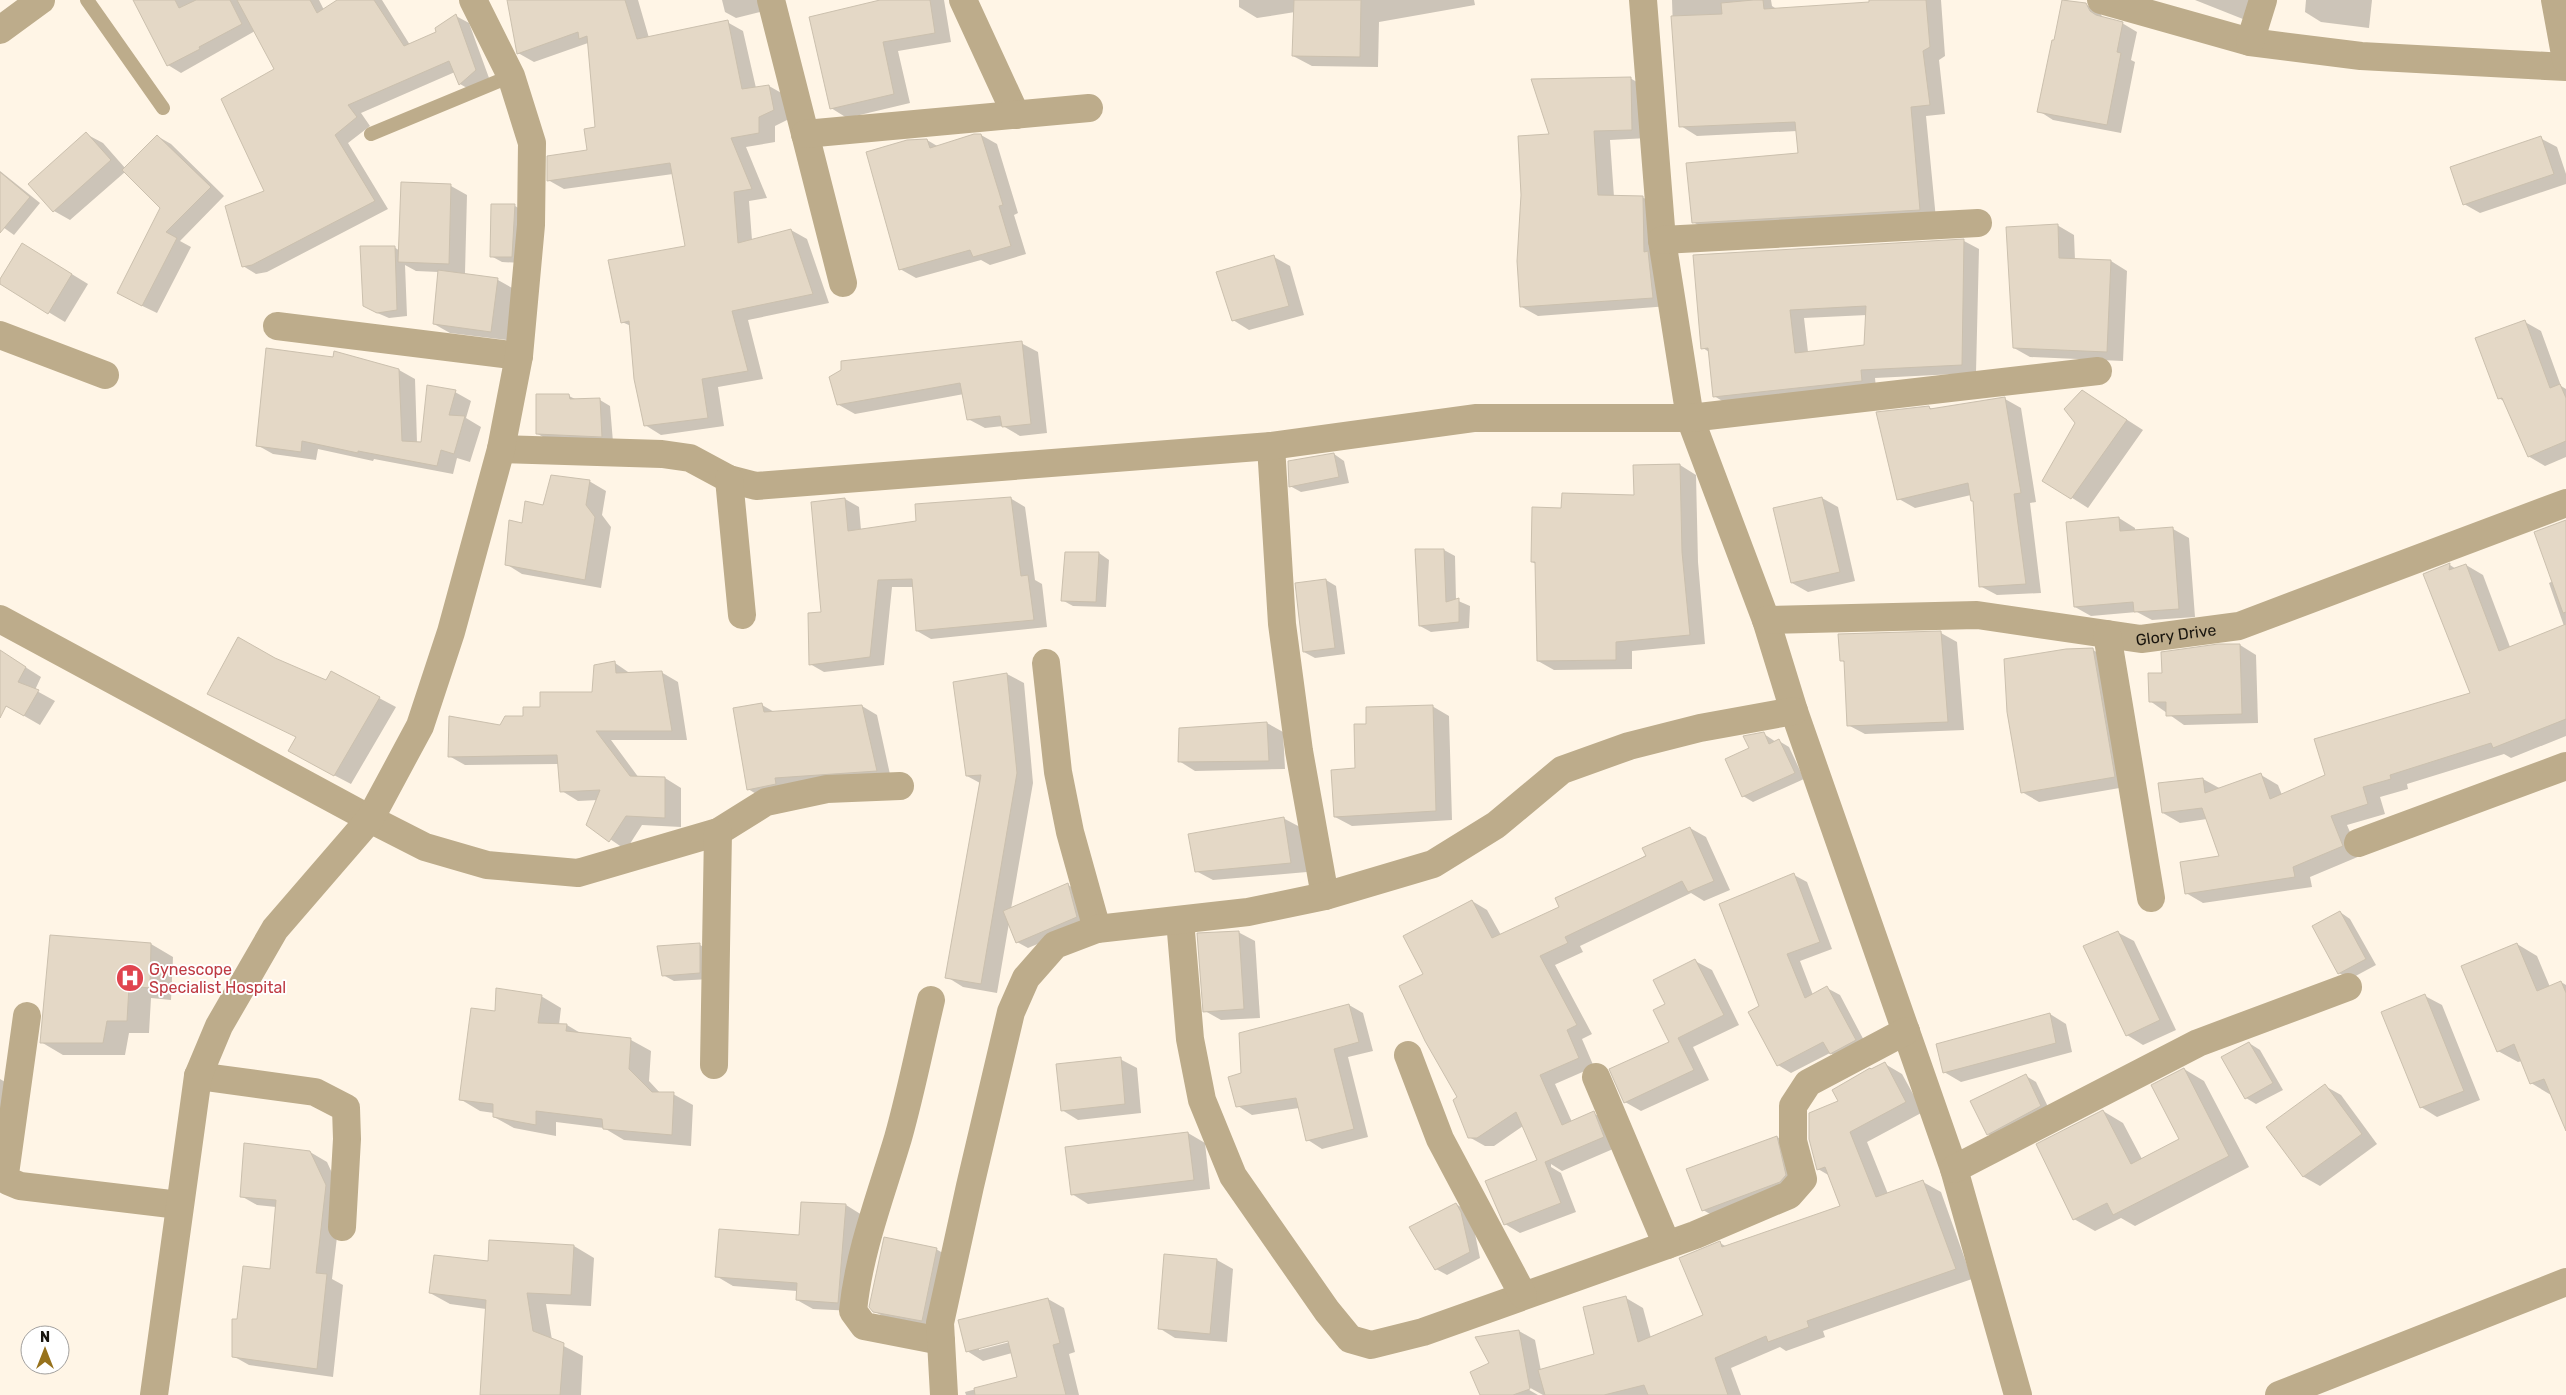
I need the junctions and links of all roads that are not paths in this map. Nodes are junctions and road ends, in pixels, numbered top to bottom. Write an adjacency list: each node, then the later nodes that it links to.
1 (41, 0): 10 (street)
2 (87, 0): 15 (lane)
3 (473, 0): 14 (street)
4 (771, 0): 19 (street)
5 (963, 0): 17 (street)
6 (1643, 0): 21 (street)
7 (2102, 0): 11 (street)
8 (2263, 0): 11 (street)
9 (2555, 0): 12 (street)
10 (0, 30)
11 (2250, 42): 13 (street)
12 (2566, 60)
13 (2566, 67)
14 (511, 76): 18 (lane); 25 (street)
15 (164, 108)
16 (1089, 108): 17 (street)
17 (1016, 115): 19 (street)
18 (371, 134)
19 (804, 134): 22 (street)
20 (1978, 222): 21 (street)
21 (1662, 240): 28 (street)
22 (843, 282)
23 (277, 326): 25 (street)
24 (0, 335): 27 (street)
25 (519, 356): 30 (street)
26 (2098, 370): 28 (street)
27 (105, 375)
28 (1690, 418): 29 (street); 35 (street)
29 (1271, 446): 31 (street); 44 (street)
30 (501, 449): 31 (street); 41 (street)
31 (729, 479): 33 (street)
32 (2566, 503): 36 (street, Glory Drive)
33 (742, 615)
34 (0, 619): 41 (street)
35 (1766, 620): 36 (street, Glory Drive); 38 (street)
36 (2107, 634): 45 (street)
37 (1046, 663): 47 (street)
38 (1794, 711): 44 (street); 51 (street)
39 (2566, 766): 43 (street)
40 (900, 786): 42 (street)
41 (370, 819): 42 (street); 54 (street)
42 (718, 832): 53 (street)
43 (2358, 842)
44 (1325, 896): 46 (street)
45 (2151, 898)
46 (1180, 920): 47 (street); 61 (street)
47 (1097, 929): 62 (street)
48 (2348, 987): 56 (street)
49 (931, 1000): 62 (street)
50 (27, 1016): 57 (street)
51 (1906, 1032): 56 (street); 59 (street)
52 (1408, 1055): 61 (street)
53 (714, 1065)
54 (198, 1076): 57 (street); 58 (street)
55 (1596, 1077): 59 (street)
56 (1954, 1169): 65 (street)
57 (179, 1205): 63 (street)
58 (342, 1227)
59 (1667, 1245): 61 (street)
60 (2566, 1282): 66 (street)
61 (1523, 1296)
62 (941, 1341): 64 (street)
63 (154, 1395)
64 (944, 1395)
65 (2018, 1395)
66 (2279, 1395)

